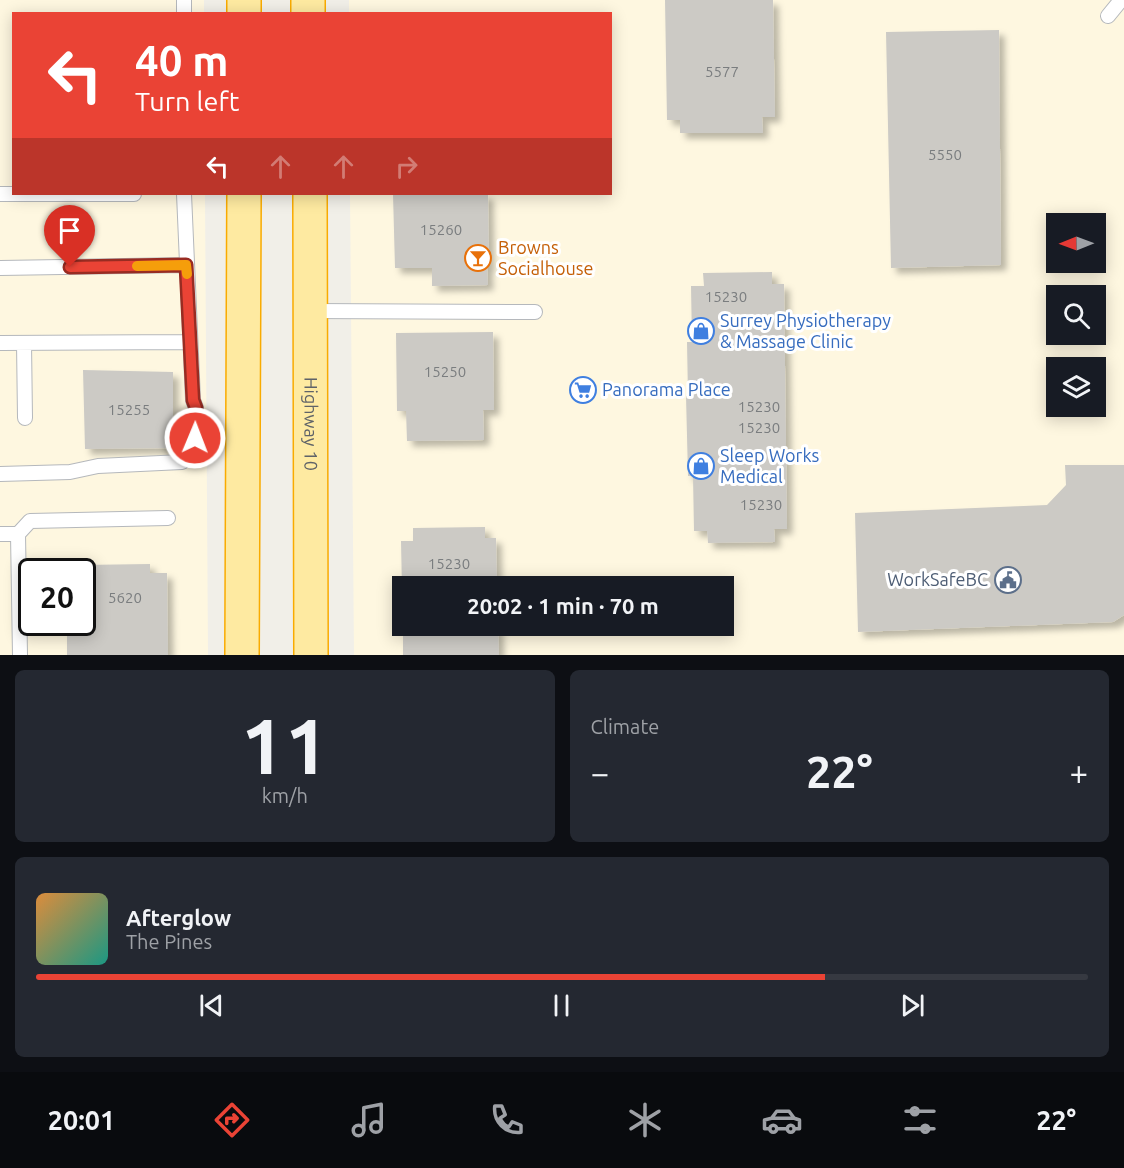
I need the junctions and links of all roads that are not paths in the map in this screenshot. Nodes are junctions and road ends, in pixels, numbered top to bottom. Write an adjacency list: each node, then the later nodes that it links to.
1 (1121, 0): 2 (lane)
2 (1108, 16)
3 (184, 195): 6 (lane)
4 (244, 195): 19 (highway)
5 (310, 195): 8 (highway, Highway 10)
6 (186, 265): 7 (lane); 10 (lane)
7 (0, 268)
8 (310, 311): 9 (lane); 20 (highway, Highway 10)
9 (535, 312)
10 (189, 342): 11 (lane); 14 (lane)
11 (24, 343): 12 (lane); 13 (lane)
12 (0, 344)
13 (25, 418)
14 (0, 474)
15 (168, 518): 17 (lane)
16 (0, 534): 17 (lane)
17 (18, 534): 18 (lane)
18 (20, 655)
19 (242, 655)
20 (311, 655)

